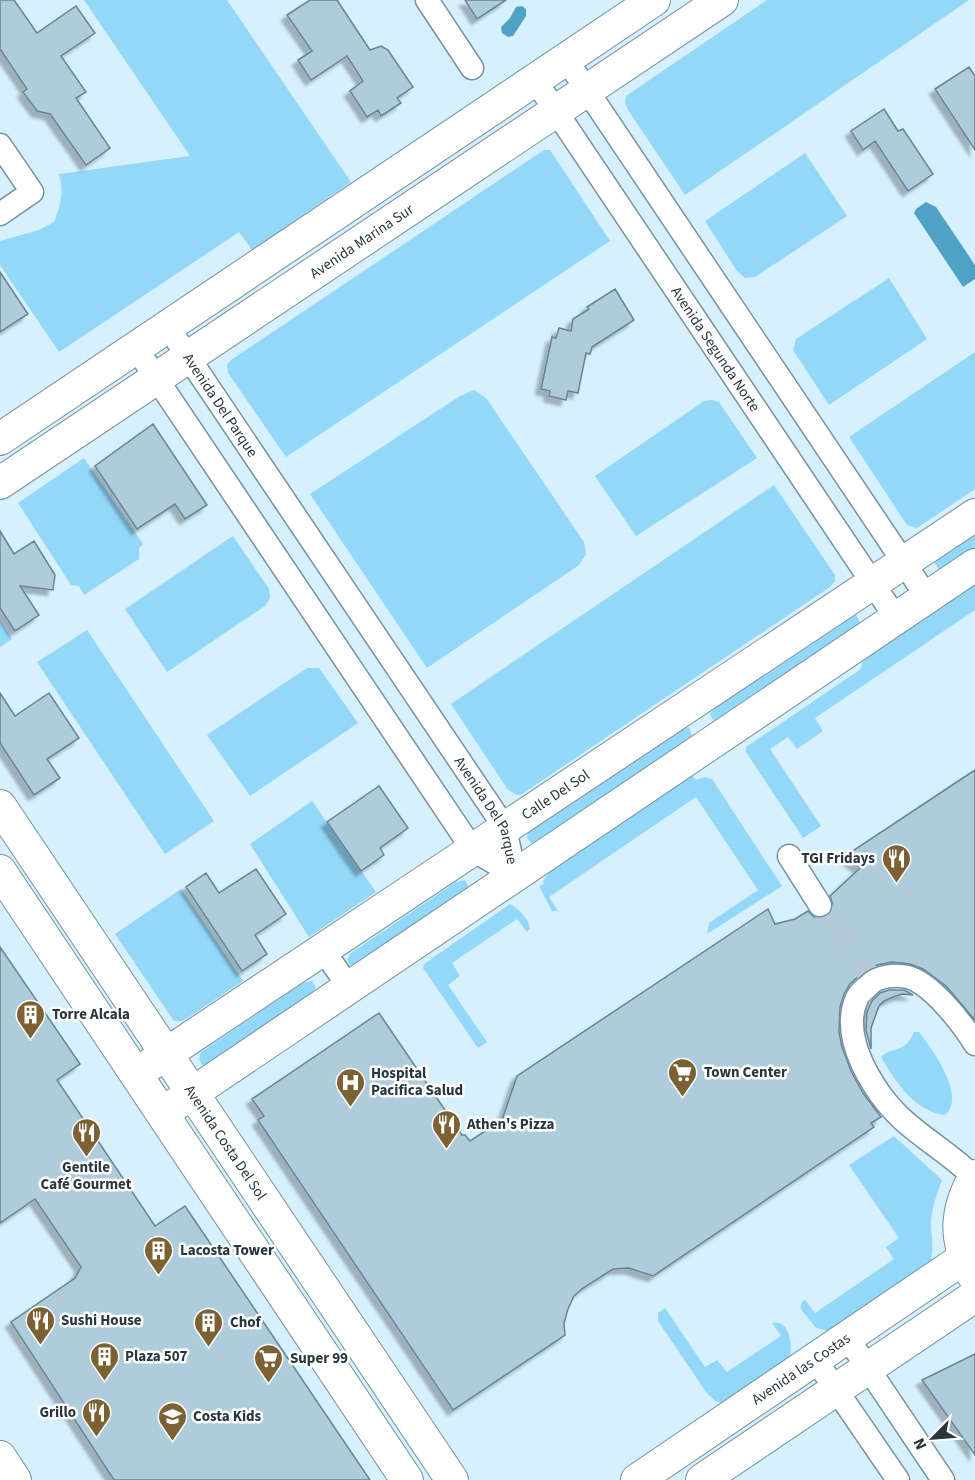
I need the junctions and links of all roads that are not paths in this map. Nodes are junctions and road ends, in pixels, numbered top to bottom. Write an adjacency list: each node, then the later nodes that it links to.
1 (427, 0): 5 (street)
2 (654, 0): 4 (street)
3 (722, 0): 7 (street, Avenida Marina Sur)
4 (566, 59): 6 (street); 7 (street)
5 (472, 68)
6 (535, 80): 8 (street, Avenida Segunda Norte); 11 (street)
7 (587, 91): 8 (street, Avenida Marina Sur); 18 (street)
8 (556, 112): 13 (street, Avenida Marina Sur); 20 (street, Avenida Segunda Norte)
9 (0, 145): 10 (street)
10 (0, 214)
11 (168, 327): 12 (street); 13 (street, Avenida Del Parque)
12 (136, 348): 14 (street, Avenida Del Parque); 15 (street)
13 (189, 358): 14 (street, Avenida Marina Sur); 24 (street, Avenida Del Parque)
14 (157, 380): 16 (street, Avenida Marina Sur); 25 (street, Avenida Del Parque)
15 (0, 440)
16 (0, 483)
17 (975, 515): 18 (street, Calle Del Sol)
18 (904, 563): 20 (street, Calle Del Sol); 21 (street)
19 (975, 565): 21 (street)
20 (873, 583): 22 (street, Avenida Segunda Norte); 24 (street, Calle Del Sol)
21 (927, 597): 22 (street)
22 (896, 618): 28 (street)
23 (0, 806): 33 (street, Avenida Costa Del Sol)
24 (505, 828): 25 (street, Calle Del Sol); 28 (street, Avenida Del Parque)
25 (473, 849): 28 (street, Avenida Del Parque); 30 (street, Calle Del Sol)
26 (789, 856): 29 (street)
27 (0, 871): 34 (street)
28 (515, 875): 31 (street)
29 (820, 905)
30 (323, 950): 31 (street); 33 (street, Calle Del Sol)
31 (349, 987): 35 (street)
32 (975, 1044): 37 (street)
33 (167, 1054): 34 (street, Calle Del Sol); 35 (street, Avenida Costa Del Sol)
34 (136, 1074): 36 (street)
35 (193, 1093): 36 (street); 48 (street, Avenida Costa Del Sol)
36 (163, 1113): 47 (street)
37 (975, 1176): 38 (street)
38 (969, 1268): 40 (street, Avenida las Costas)
39 (975, 1296): 42 (street)
40 (847, 1336): 41 (street, Avenida las Costas); 42 (street)
41 (815, 1359): 43 (street); 44 (street, Avenida las Costas)
42 (868, 1368): 43 (street); 53 (street)
43 (837, 1390): 51 (street); 52 (street)
44 (676, 1454): 49 (street, Avenida las Costas); 50 (street)
45 (0, 1457): 46 (street)
46 (15, 1480)
47 (407, 1480)
48 (452, 1480)
49 (637, 1480)
50 (694, 1480)
51 (702, 1480)
52 (898, 1480)
53 (943, 1480)

